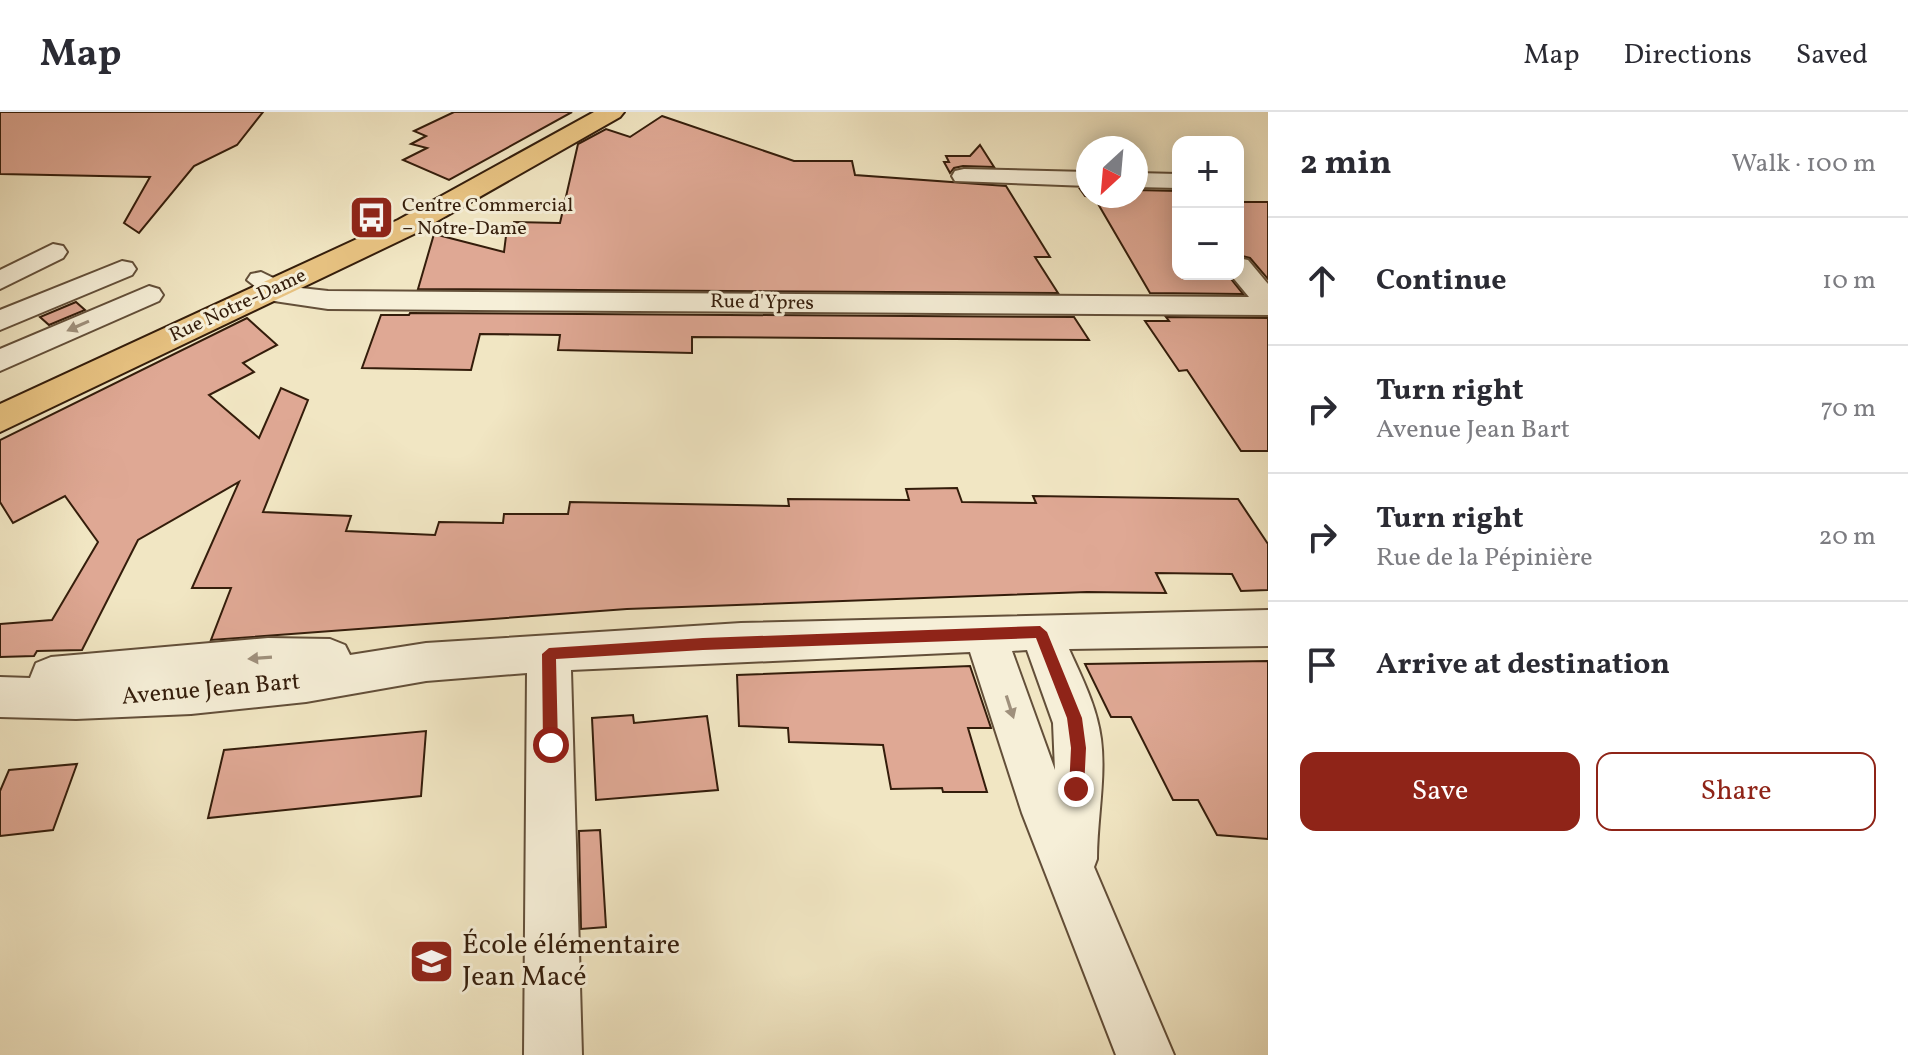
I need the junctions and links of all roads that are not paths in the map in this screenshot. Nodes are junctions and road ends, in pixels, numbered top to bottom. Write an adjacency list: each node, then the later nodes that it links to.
1 (607, 113): 10 (main road, Rue Notre-Dame)
2 (964, 176): 3 (street)
3 (1076, 179)
4 (1148, 180): 5 (street)
5 (1172, 181)
6 (53, 252): 9 (street)
7 (122, 269): 13 (street)
8 (1244, 274): 12 (street)
9 (0, 281)
10 (267, 284): 12 (street, Rue d'Ypres); 15 (main road, Rue Notre-Dame); 16 (main road, Rue Notre-Dame)
11 (149, 295): 14 (street, one-way to 14)
12 (1268, 304)
13 (0, 321)
14 (0, 361)
15 (0, 404)
16 (0, 419)
17 (1268, 628): 18 (street, Avenue Jean Bart)
18 (1040, 632): 19 (street, Avenue Jean Bart); 24 (street)
19 (985, 633): 20 (street, Avenue Jean Bart); 24 (street, one-way to 24)
20 (549, 654): 21 (street, Avenue Jean Bart); 25 (street)
21 (422, 663): 22 (street, Avenue Jean Bart, one-way to 22); 23 (street, Avenue Jean Bart)
22 (0, 685)
23 (0, 697)
24 (1072, 871): 26 (street)
25 (553, 1055)
26 (1145, 1055)

